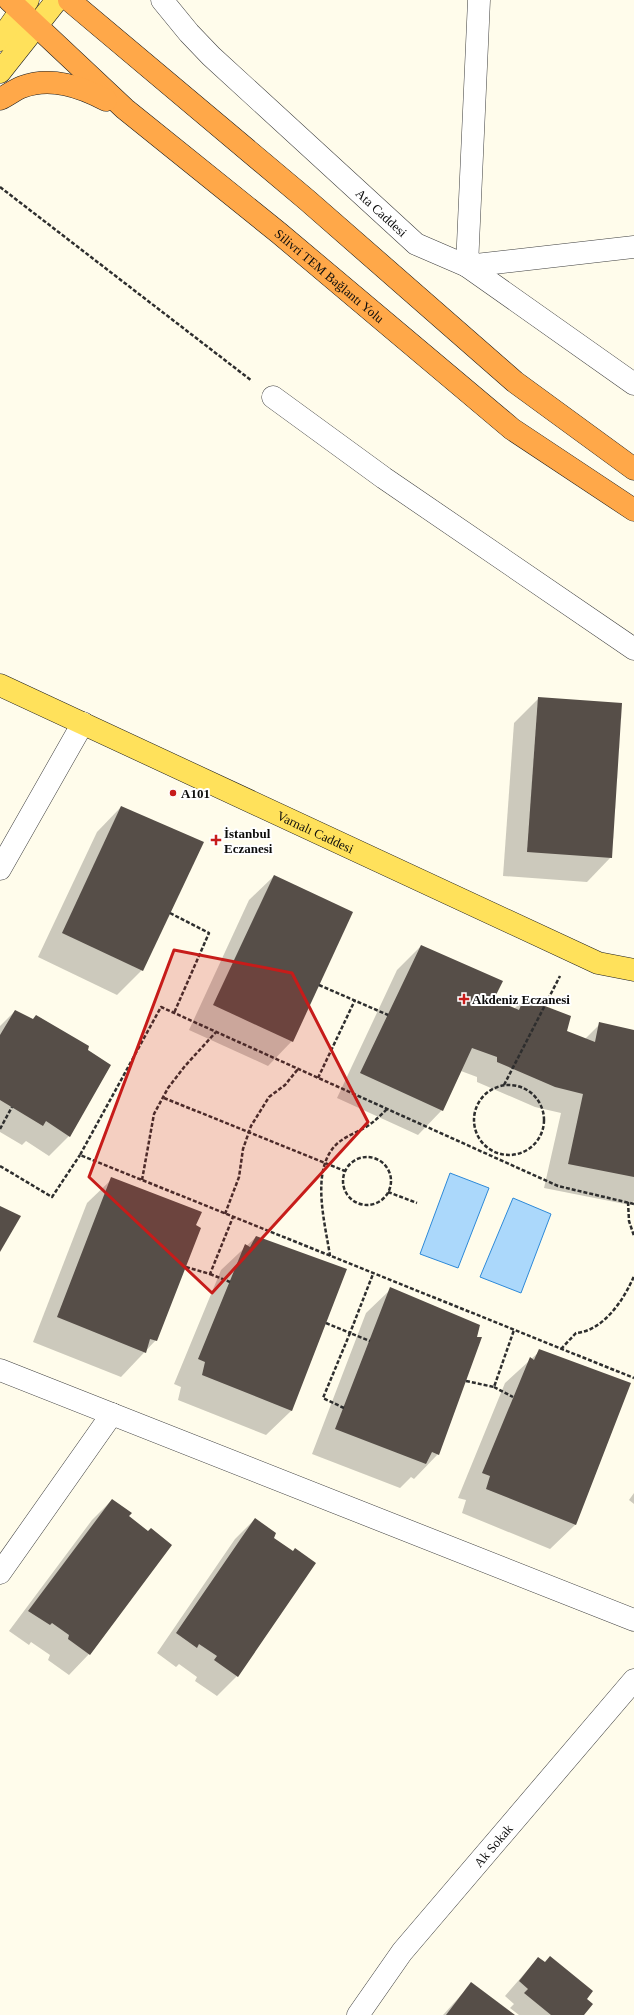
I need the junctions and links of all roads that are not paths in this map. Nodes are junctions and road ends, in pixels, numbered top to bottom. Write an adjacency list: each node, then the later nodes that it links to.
1 (57, 0): 6 (main road)
2 (69, 0): 15 (highway)
3 (162, 0): 12 (street, Ata Caddesi)
4 (479, 0): 12 (street)
5 (19, 4): 6 (highway, Silivri TEM Bağlantı Yolu); 7 (main road)
6 (36, 25): 8 (main road); 10 (highway, Silivri TEM Bağlantı Yolu)
7 (0, 40)
8 (0, 72)
9 (0, 99): 10 (highway)
10 (124, 109): 16 (highway, Silivri TEM Bağlantı Yolu)
11 (634, 247): 12 (street)
12 (467, 266): 13 (street, Ata Caddesi)
13 (634, 384)
14 (273, 397): 17 (street)
15 (634, 469)
16 (634, 510)
17 (634, 649)
18 (0, 685): 19 (main road, Varnalı Caddesi)
19 (82, 723): 20 (street); 21 (main road, Varnalı Caddesi)
20 (0, 869)
21 (634, 970)
22 (0, 1370): 23 (street)
23 (112, 1414): 24 (street); 25 (street)
24 (0, 1573)
25 (634, 1620)
26 (634, 1680): 27 (street, Ak Sokak)
27 (358, 2015)

